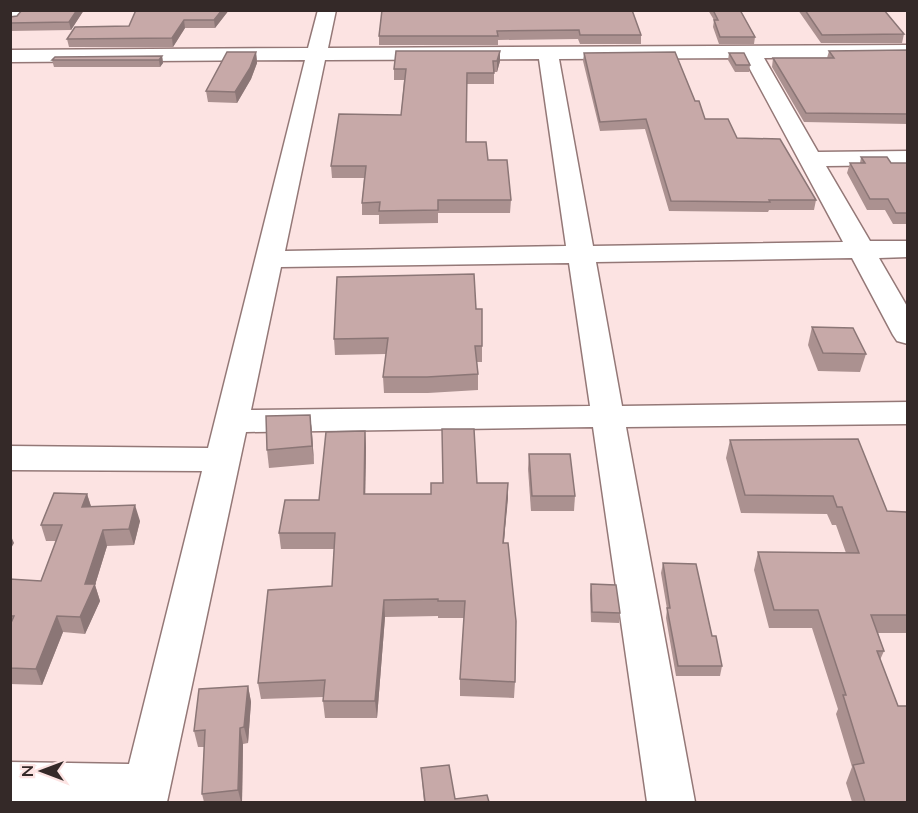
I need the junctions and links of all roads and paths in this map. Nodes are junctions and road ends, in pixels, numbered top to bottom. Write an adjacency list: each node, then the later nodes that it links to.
1 (19, 10): 3 (street)
2 (327, 10): 7 (street)
3 (10, 19)
4 (908, 51): 5 (street)
5 (751, 52): 6 (street); 10 (street)
6 (548, 53): 7 (street); 13 (street)
7 (318, 55): 8 (street); 14 (street)
8 (10, 56)
9 (908, 158): 10 (street)
10 (810, 159): 12 (street)
11 (908, 249): 12 (street)
12 (860, 250): 13 (street); 15 (street)
13 (580, 254): 14 (street); 17 (street)
14 (270, 259): 18 (street)
15 (908, 335)
16 (908, 413): 17 (street)
17 (608, 417): 18 (street); 23 (street)
18 (232, 421): 20 (street)
19 (10, 458): 20 (street)
20 (223, 460): 22 (street)
21 (10, 783): 22 (street)
22 (145, 794)
23 (671, 802)

